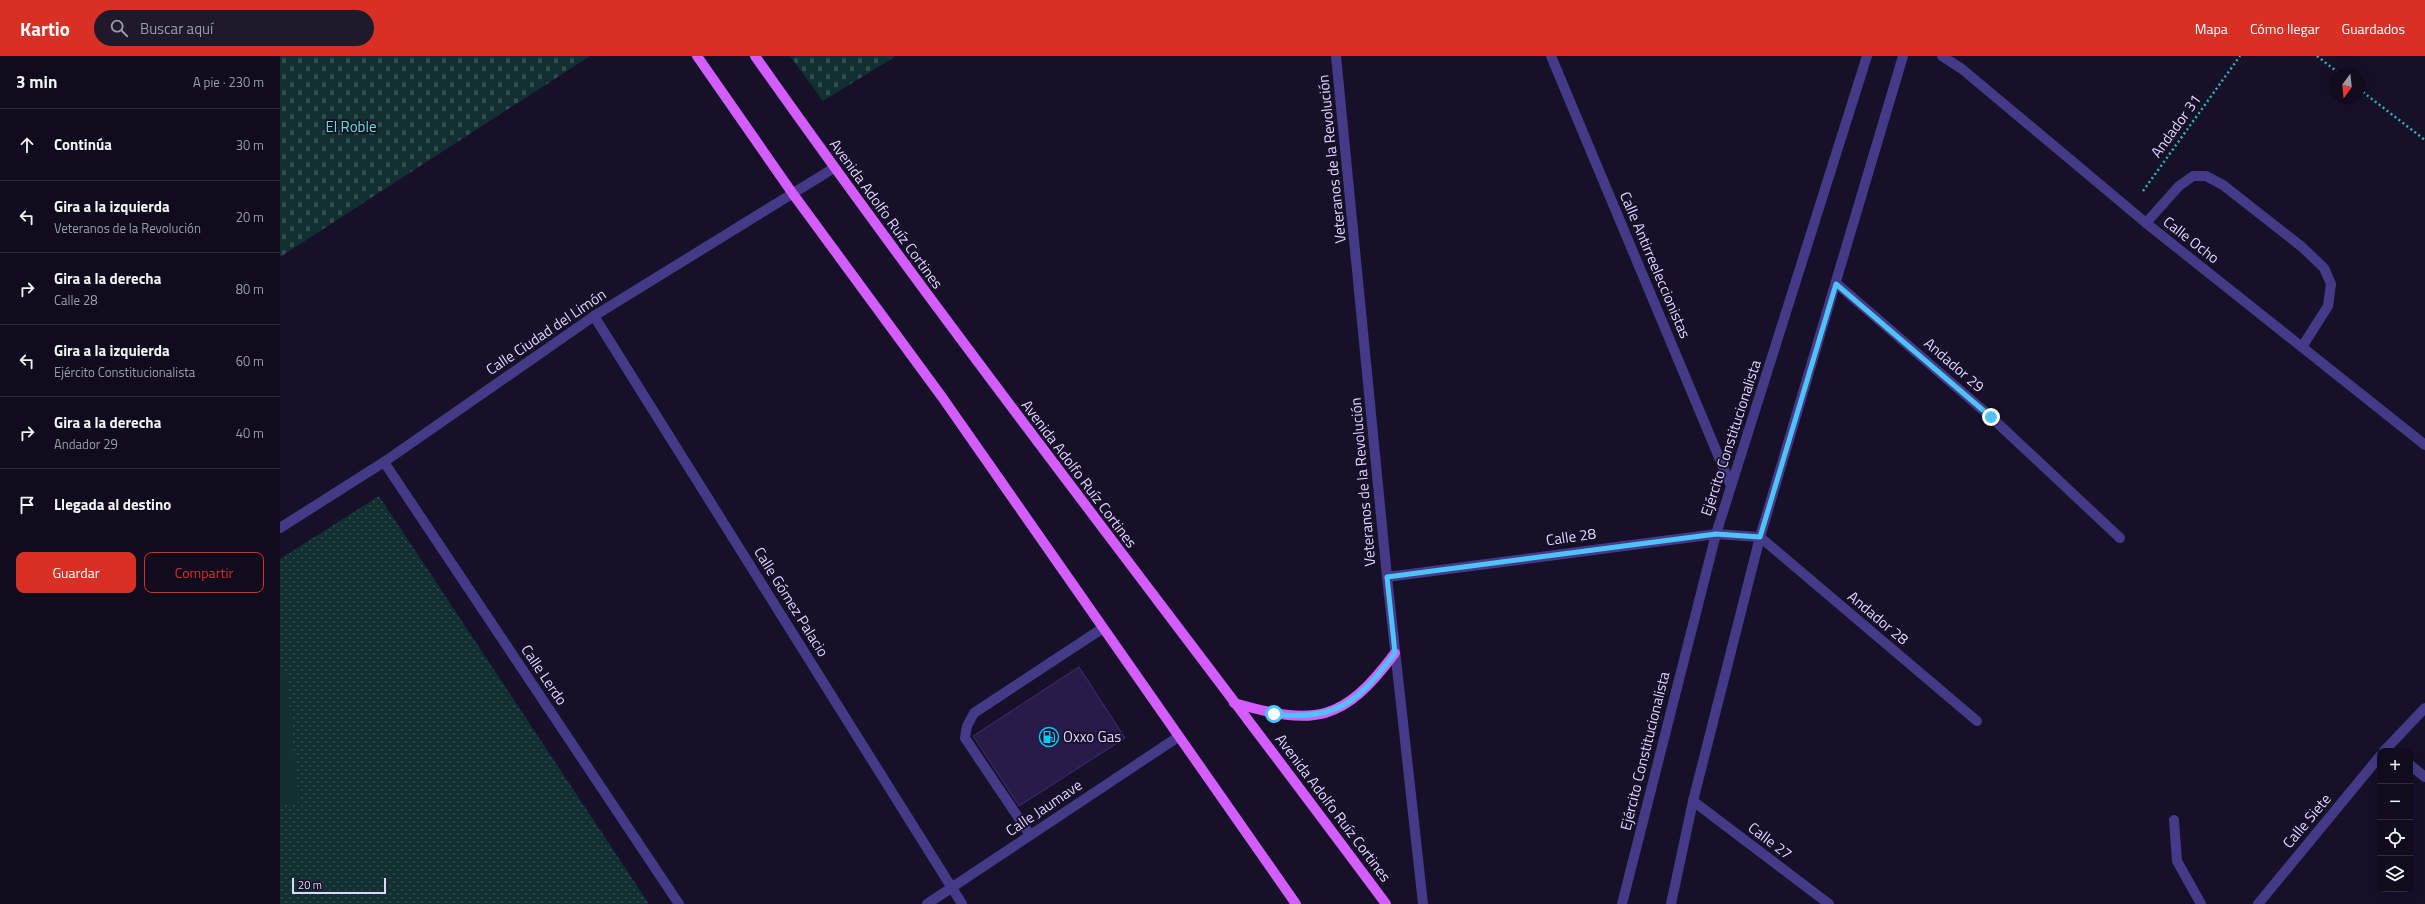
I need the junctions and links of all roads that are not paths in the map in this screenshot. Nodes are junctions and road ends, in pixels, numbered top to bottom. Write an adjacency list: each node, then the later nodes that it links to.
1 (697, 56): 9 (main road)
2 (755, 56): 8 (main road, Avenida Adolfo Ruíz Cortines)
3 (1336, 56): 21 (street, Veteranos de la Revolución)
4 (1551, 56): 16 (street, Calle Antirreeleccionistas)
5 (1867, 56): 16 (street, Ejército Constitucionalista)
6 (1903, 56): 11 (street)
7 (1942, 56): 10 (street, Calle Ocho)
8 (834, 168): 9 (street, Calle Ciudad del Limón); 24 (main road, Avenida Adolfo Ruíz Cortines)
9 (793, 194): 12 (street, Calle Ciudad del Limón); 22 (main road)
10 (2146, 223): 13 (street, Calle Ocho); 13 (street)
11 (1836, 284): 19 (street); 20 (street, Andador 29)
12 (594, 316): 15 (street, Calle Ciudad del Limón); 35 (street, Calle Gómez Palacio)
13 (2302, 347): 14 (street, Calle Ocho)
14 (2425, 445)
15 (384, 462): 17 (street, Calle Ciudad del Limón); 36 (street, Calle Lerdo)
16 (1731, 486): 18 (street, Ejército Constitucionalista)
17 (280, 528)
18 (1716, 534): 19 (street, Calle 28); 21 (street, Calle 28); 42 (street, Ejército Constitucionalista)
19 (1760, 537): 26 (street, Andador 28); 32 (street)
20 (2120, 538)
21 (1387, 577): 23 (street, Veteranos de la Revolución)
22 (1103, 628): 27 (main road); 34 (street)
23 (1395, 653): 24 (main road); 41 (street, Veteranos de la Revolución)
24 (1234, 703): 40 (main road, Avenida Adolfo Ruíz Cortines)
25 (2425, 708): 28 (street)
26 (1977, 721)
27 (1178, 736): 34 (street, Calle Jaumave); 39 (main road)
28 (2390, 748)
29 (2377, 760): 46 (street, Calle Siete)
30 (2413, 767): 31 (street)
31 (2425, 777)
32 (1693, 801): 43 (street); 44 (street, Calle 27)
33 (2174, 820): 45 (street)
34 (1030, 835): 35 (street, Calle Jaumave)
35 (951, 888): 37 (street, Calle Jaumave); 38 (street, Calle Gómez Palacio)
36 (679, 904)
37 (927, 904)
38 (962, 904)
39 (1296, 904)
40 (1386, 904)
41 (1423, 904)
42 (1622, 904)
43 (1671, 904)
44 (1829, 904)
45 (2201, 904)
46 (2258, 904)

